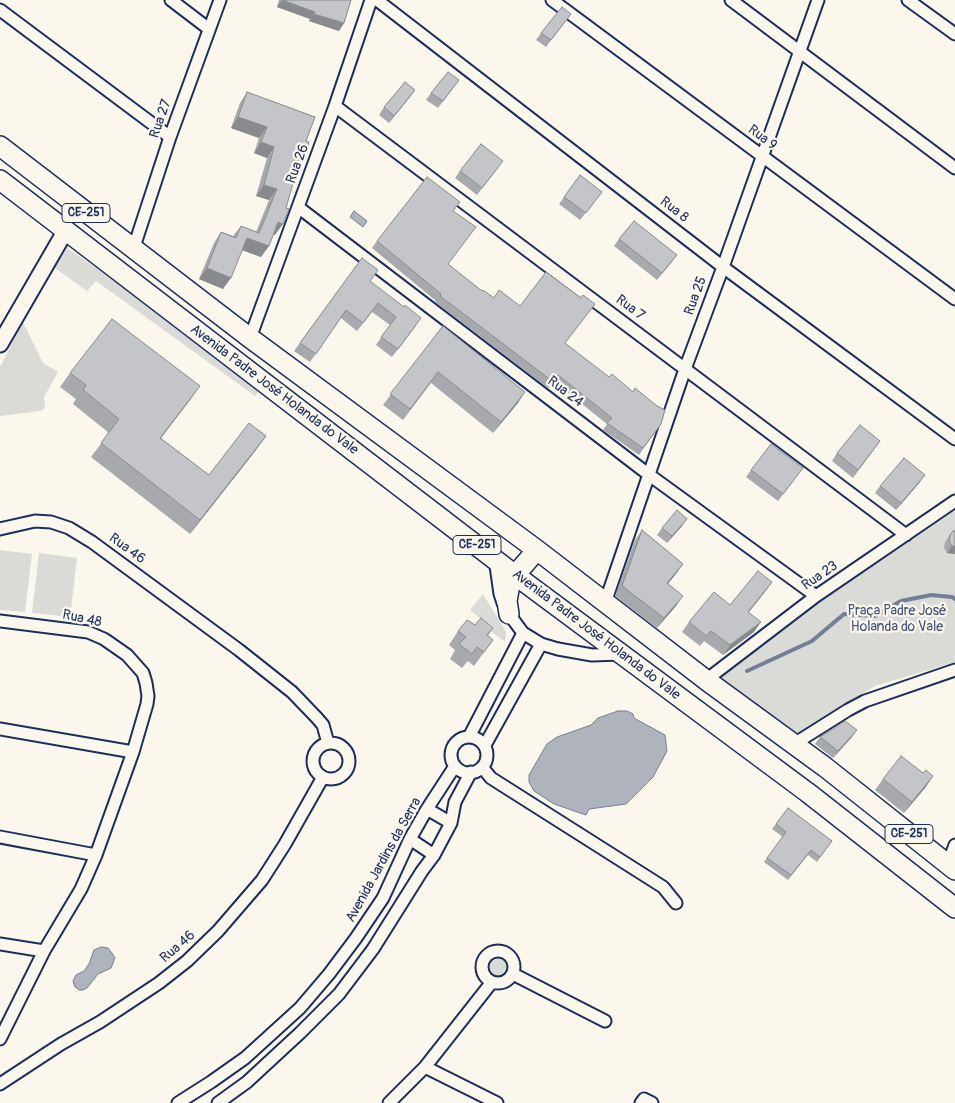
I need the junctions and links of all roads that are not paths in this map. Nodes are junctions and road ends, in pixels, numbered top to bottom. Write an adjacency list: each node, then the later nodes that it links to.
1 (171, 0): 10 (street)
2 (220, 0): 10 (street, Rua 27)
3 (371, 0): 13 (street, Rua 26)
4 (377, 0): 24 (street, Rua 8)
5 (552, 0): 16 (street, Rua 9)
6 (731, 0): 12 (street)
7 (818, 0): 12 (street, Rua 25)
8 (908, 0): 11 (street)
9 (0, 10): 14 (street)
10 (209, 29): 14 (street, Rua 27)
11 (955, 34)
12 (799, 51): 16 (street, Rua 25); 17 (street)
13 (335, 106): 21 (street, Rua 26); 28 (street, Rua 7)
14 (170, 137): 23 (street, Rua 27)
15 (2, 151): 18 (main road, Avenida Padre José Holanda do Vale / CE-251)
16 (762, 157): 24 (street, Rua 25); 25 (street, Rua 9)
17 (955, 168)
18 (38, 177): 20 (main road); 23 (main road, Avenida Padre José Holanda do Vale / CE-251)
19 (0, 180): 20 (main road, Avenida Padre José Holanda do Vale / CE-251)
20 (22, 197): 22 (main road, Avenida Padre José Holanda do Vale / CE-251)
21 (298, 207): 26 (street, Rua 26); 30 (street, Rua 24)
22 (66, 230): 27 (street); 35 (main road, Avenida Padre José Holanda do Vale / CE-251)
23 (133, 250): 26 (main road, Avenida Padre José Holanda do Vale / CE-251)
24 (723, 267): 28 (street, Rua 25); 29 (street, Rua 8)
25 (955, 299)
26 (250, 338): 34 (main road, Avenida Padre José Holanda do Vale / CE-251)
27 (0, 344)
28 (685, 369): 30 (street, Rua 25); 33 (street, Rua 7)
29 (955, 439)
30 (648, 474): 37 (street, Rua 24); 38 (street, Rua 25)
31 (955, 501): 33 (street, Rua 23)
32 (0, 529): 48 (street, Rua 46)
33 (906, 535): 37 (street, Rua 23)
34 (537, 550): 36 (main road); 38 (main road, Avenida Padre José Holanda do Vale / CE-251)
35 (495, 559): 36 (main road, Avenida Padre José Holanda do Vale / CE-251); 39 (street)
36 (515, 575): 39 (main road); 43 (main road, Avenida Padre José Holanda do Vale / CE-251)
37 (816, 596): 45 (street, Rua 23)
38 (605, 603): 45 (main road, Avenida Padre José Holanda do Vale / CE-251)
39 (509, 614): 41 (street)
40 (0, 621): 51 (street, Rua 48)
41 (523, 633): 42 (street); 47 (street)
42 (541, 644): 43 (street); 50 (street)
43 (622, 654): 57 (main road, Avenida Padre José Holanda do Vale / CE-251)
44 (955, 670): 49 (street)
45 (706, 680): 49 (main road, Avenida Padre José Holanda do Vale / CE-251)
46 (0, 729): 51 (street)
47 (469, 737): 50 (street); 52 (street)
48 (328, 743): 56 (street); 56 (street)
49 (794, 744): 54 (main road, Avenida Padre José Holanda do Vale / CE-251)
50 (484, 745): 53 (street)
51 (133, 752): 66 (street)
52 (456, 766): 55 (street); 59 (street, Avenida Jardins da Serra)
53 (482, 767): 55 (street); 68 (street)
54 (825, 767): 57 (main road); 58 (main road, Avenida Padre José Holanda do Vale / CE-251)
55 (471, 772): 61 (street)
56 (323, 777): 78 (street, Rua 46)
57 (807, 792): 60 (main road, Avenida Padre José Holanda do Vale / CE-251)
58 (863, 798): 60 (main road); 67 (main road, Avenida Padre José Holanda do Vale / CE-251)
59 (427, 810): 61 (street); 63 (street, Avenida Jardins da Serra)
60 (844, 822): 69 (main road, Avenida Padre José Holanda do Vale / CE-251)
61 (452, 823): 65 (street)
62 (0, 837): 66 (street)
63 (410, 839): 65 (street); 77 (street, Avenida Jardins da Serra)
64 (955, 845): 67 (street)
65 (434, 855): 79 (street)
66 (96, 856): 71 (street)
67 (951, 867)
68 (676, 903)
69 (955, 908)
70 (0, 944): 71 (street)
71 (44, 951): 75 (street)
72 (513, 974): 73 (street); 73 (street); 74 (street)
73 (492, 982): 76 (street)
74 (605, 1021)
75 (0, 1039)
76 (426, 1066): 81 (street); 82 (street)
77 (211, 1082): 79 (street); 80 (street, Avenida Jardins da Serra)
78 (0, 1084)
79 (221, 1101)
80 (178, 1103)
81 (389, 1103)
82 (497, 1103)
83 (641, 1103): 84 (street)
84 (652, 1103)

